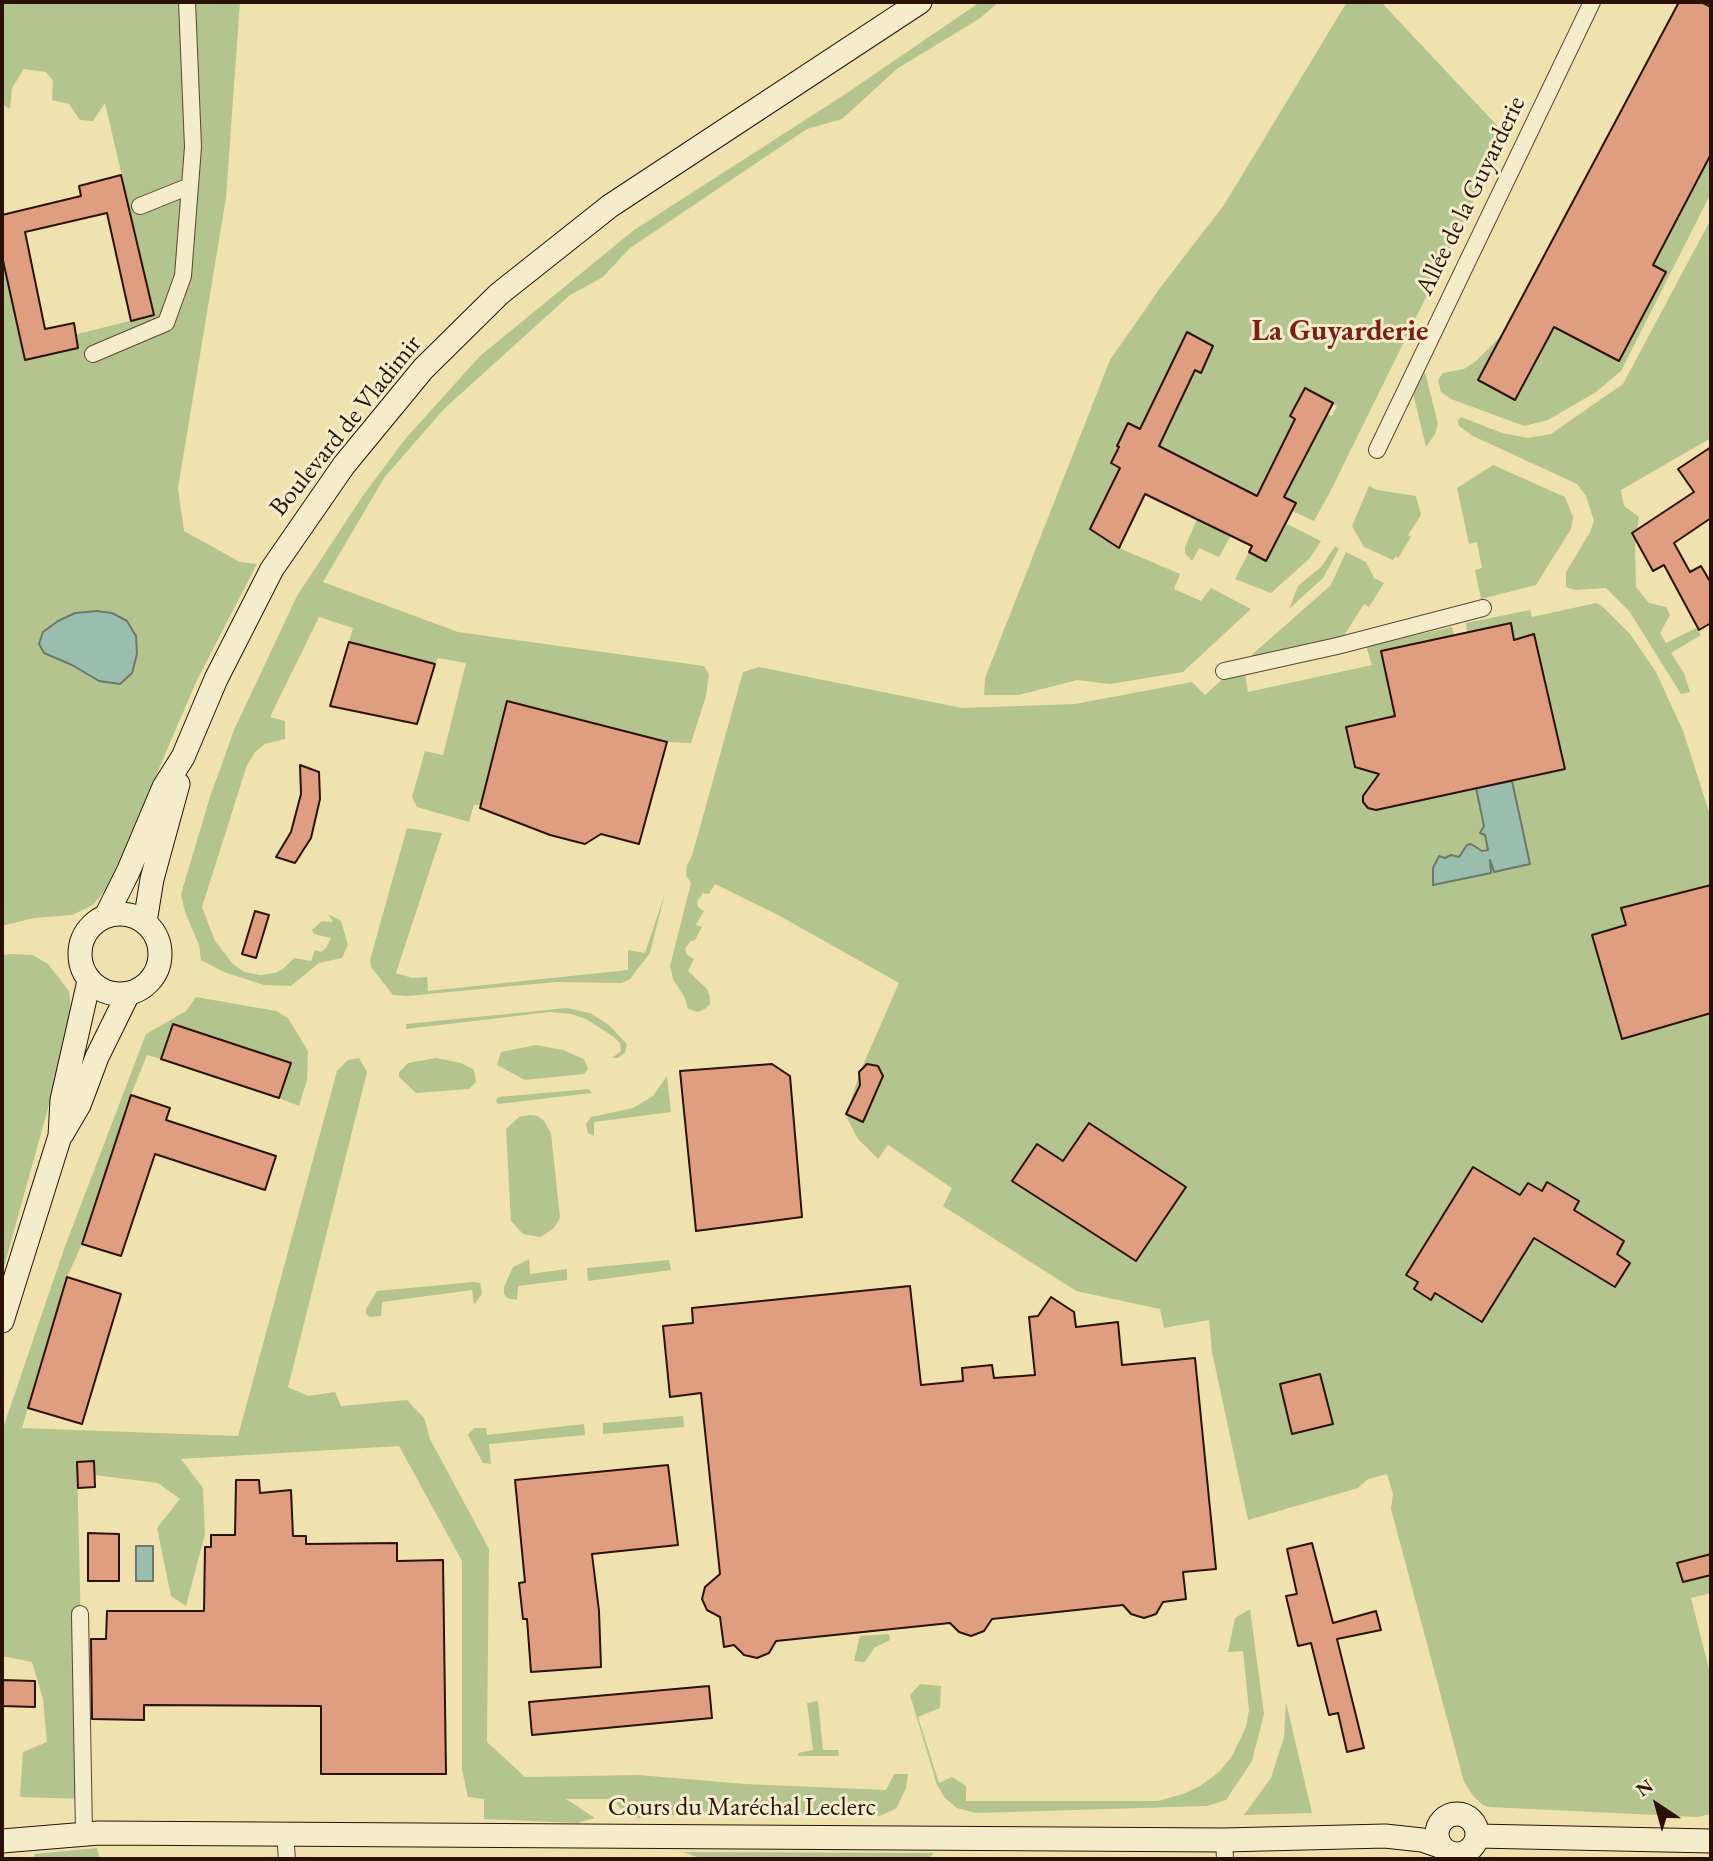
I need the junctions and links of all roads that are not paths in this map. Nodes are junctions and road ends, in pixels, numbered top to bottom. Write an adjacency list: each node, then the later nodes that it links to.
1 (187, 2): 4 (street)
2 (920, 2): 10 (main road, Boulevard de Vladimir)
3 (1592, 2): 7 (street, Allée de la Guyarderie)
4 (190, 186): 5 (street); 6 (street)
5 (140, 206)
6 (93, 354)
7 (1377, 450)
8 (1483, 608): 9 (street)
9 (1224, 671)
10 (183, 757): 11 (main road, Boulevard de Vladimir); 12 (main road)
11 (106, 916): 12 (main road); 13 (main road)
12 (145, 922): 14 (main road)
13 (89, 981): 14 (main road); 15 (main road)
14 (128, 994): 15 (main road)
15 (60, 1136): 16 (main road)
16 (2, 1321)
17 (80, 1614): 20 (street)
18 (1442, 1821): 22 (main road, Cours du Maréchal Leclerc); 23 (main road); 26 (main road)
19 (2, 1826): 20 (main road, Cours du Maréchal Leclerc)
20 (92, 1832): 21 (main road, Cours du Maréchal Leclerc); 25 (main road, Cours du Maréchal Leclerc)
21 (285, 1834): 27 (main road, Cours du Maréchal Leclerc); 28 (street)
22 (1385, 1836): 26 (main road, Cours du Maréchal Leclerc); 27 (main road, Cours du Maréchal Leclerc)
23 (1477, 1836): 24 (main road); 26 (main road)
24 (1711, 1840)
25 (2, 1841)
26 (1442, 1847)
27 (1225, 1850)
28 (287, 1859)

